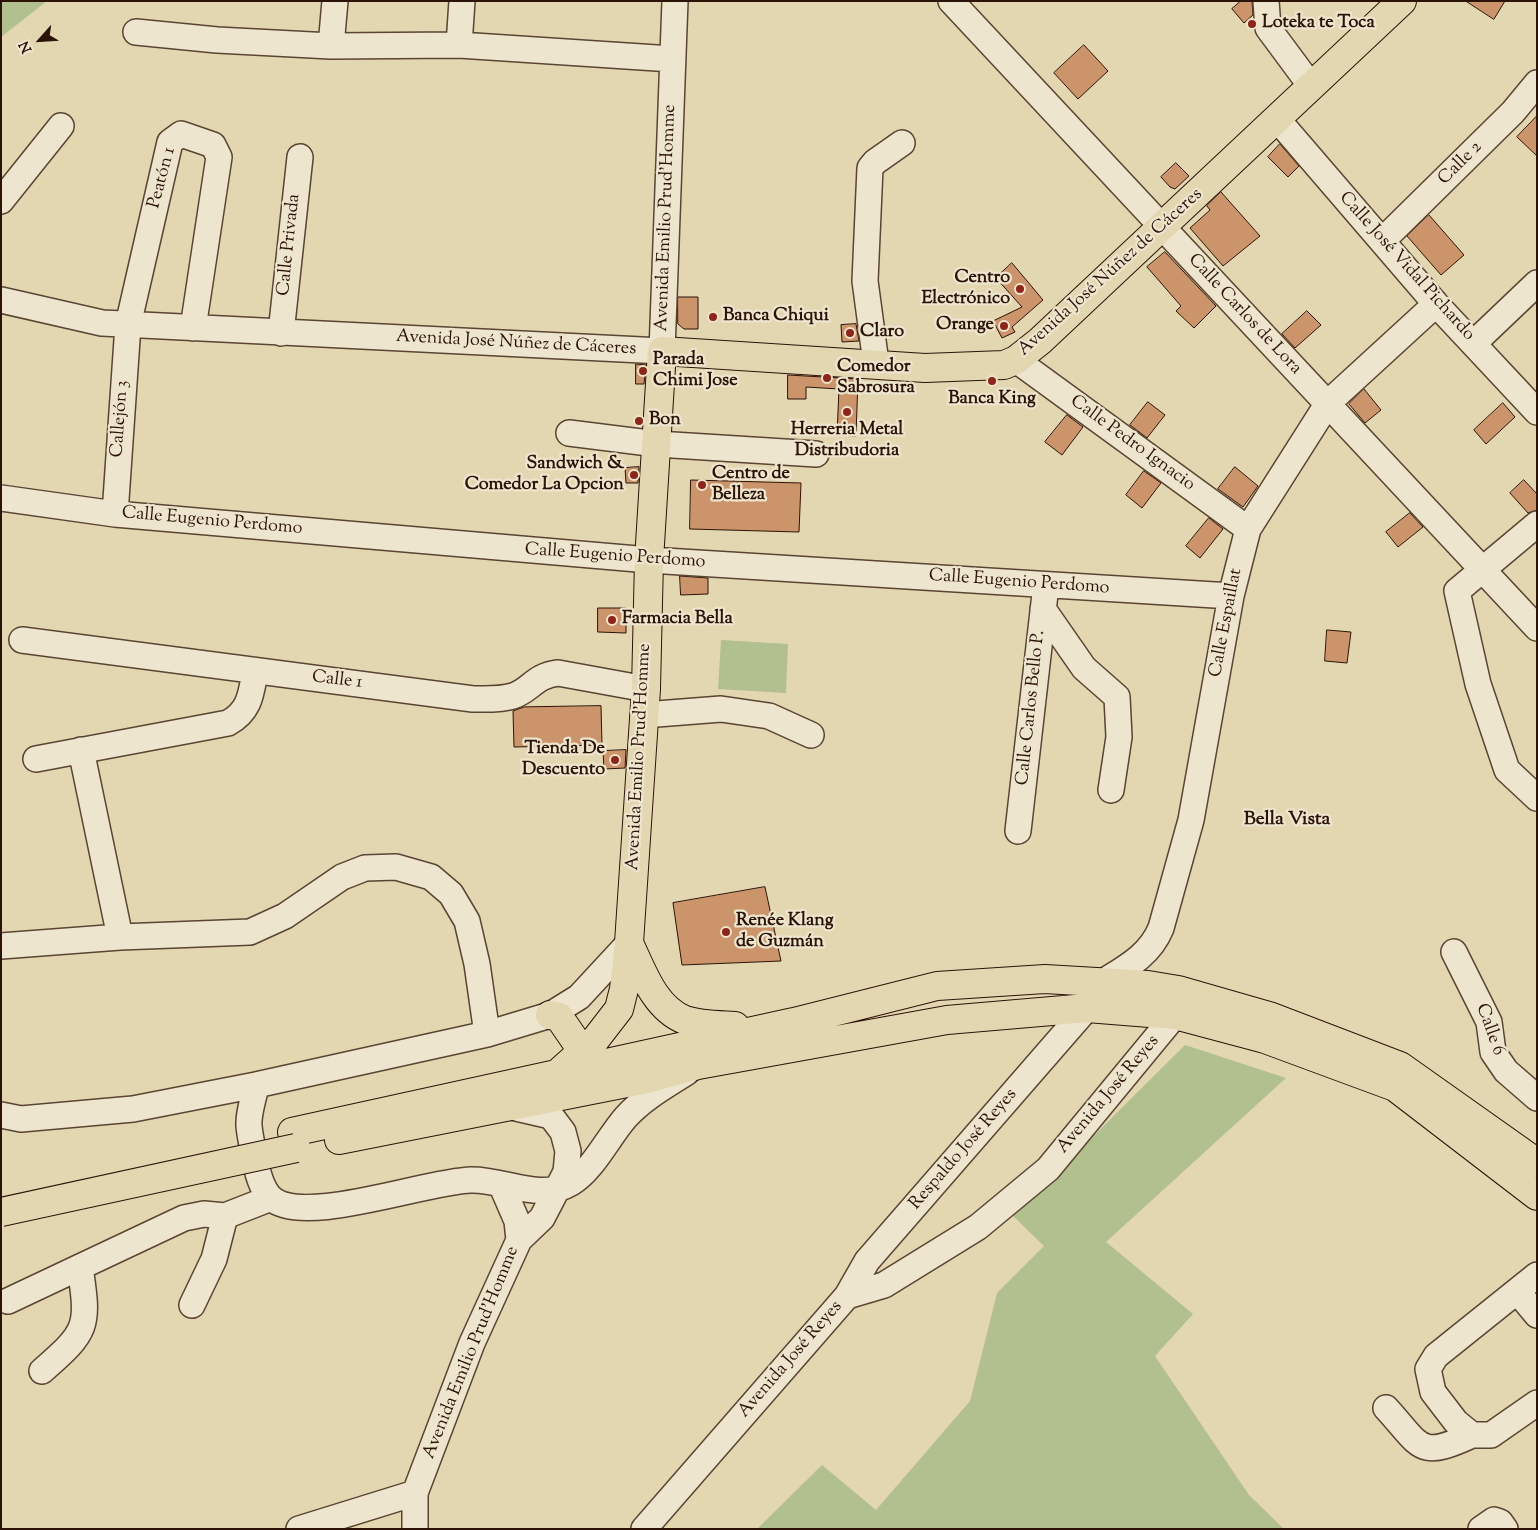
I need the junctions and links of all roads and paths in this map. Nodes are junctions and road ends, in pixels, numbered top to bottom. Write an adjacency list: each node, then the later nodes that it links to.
1 (335, 1): 8 (street)
2 (462, 1): 9 (street)
3 (675, 1): 10 (street, Avenida Emilio Prud'Homme)
4 (951, 1): 18 (street, Calle Carlos de Lora)
5 (1266, 1): 12 (street)
6 (1402, 1): 12 (main road, Avenida José Núñez de Cáceres)
7 (136, 32): 8 (street)
8 (331, 46): 9 (street)
9 (459, 46): 10 (street)
10 (672, 59): 27 (street, Avenida Emilio Prud'Homme)
11 (1537, 83): 19 (street, Calle 2)
12 (1311, 86): 13 (main road, Avenida José Núñez de Cáceres)
13 (1277, 119): 18 (main road, Avenida José Núñez de Cáceres); 19 (street, Calle José Vidal Pichardo)
14 (61, 126): 17 (street)
15 (902, 143): 29 (street)
16 (300, 157): 25 (street, Calle Privada)
17 (1, 202)
18 (1161, 227): 28 (main road, Avenida José Núñez de Cáceres); 30 (street, Calle Carlos de Lora)
19 (1382, 241): 22 (street, Calle José Vidal Pichardo)
20 (1537, 282): 26 (street)
21 (1, 300): 23 (street, Avenida José Núñez de Cáceres)
22 (1436, 304): 26 (street, Calle José Vidal Pichardo); 30 (street, Calle Espaillat)
23 (128, 325): 24 (street, Avenida José Núñez de Cáceres); 24 (street, Peatón 1); 36 (street, Callejón 3)
24 (193, 328): 25 (street, Avenida José Núñez de Cáceres)
25 (281, 334): 27 (street, Avenida José Núñez de Cáceres)
26 (1474, 343): 31 (street, Calle José Vidal Pichardo)
27 (662, 351): 29 (main road, Avenida José Núñez de Cáceres); 33 (main road, Avenida Emilio Prud'Homme)
28 (1016, 360): 29 (main road, Avenida José Núñez de Cáceres); 38 (street, Calle Pedro Ignacio)
29 (876, 363)
30 (1328, 403): 38 (street, Calle Espaillat); 40 (street, Calle Carlos de Lora)
31 (1537, 412)
32 (569, 433): 33 (street)
33 (657, 444): 34 (street); 39 (main road, Avenida Emilio Prud'Homme)
34 (816, 454)
35 (1, 498): 36 (street, Calle Eugenio Perdomo)
36 (114, 514): 39 (street, Calle Eugenio Perdomo)
37 (1537, 524): 40 (street)
38 (1248, 529): 41 (street, Calle Espaillat)
39 (649, 560): 42 (street, Calle Eugenio Perdomo); 46 (main road, Avenida Emilio Prud'Homme)
40 (1482, 568): 43 (street, Calle Carlos de Lora); 51 (street)
41 (1231, 596): 42 (street, Calle Eugenio Perdomo); 57 (street, Calle Espaillat)
42 (1044, 597): 50 (street); 52 (street, Calle Carlos Bello P.)
43 (1537, 628)
44 (22, 640): 45 (street, Calle 1)
45 (255, 672): 46 (street, Calle 1); 48 (street)
46 (645, 702): 47 (street, Calle 1); 54 (main road, Avenida Emilio Prud'Homme)
47 (812, 735)
48 (81, 750): 49 (street); 53 (street)
49 (36, 759)
50 (1111, 790)
51 (1537, 798)
52 (1018, 831)
53 (120, 937): 55 (street); 62 (street)
54 (629, 943): 59 (street); 61 (main road, Avenida Emilio Prud'Homme); 63 (main road, Avenida Emilio Prud'Homme)
55 (1, 946)
56 (1454, 952): 67 (street, Calle 6)
57 (1103, 982): 61 (main road); 71 (main road)
58 (1087, 1008): 60 (main road); 64 (main road); 82 (street, Respaldo José Reyes)
59 (550, 1015): 62 (street); 63 (main road)
60 (1175, 1015): 75 (main road); 82 (street, Avenida José Reyes)
61 (794, 1022): 65 (main road)
62 (487, 1034): 66 (street)
63 (583, 1052): 65 (main road, Avenida Emilio Prud'Homme)
64 (698, 1065): 68 (main road); 73 (street)
65 (558, 1073): 70 (main road)
66 (256, 1085): 69 (street); 76 (street)
67 (1537, 1098)
68 (512, 1108): 70 (main road); 73 (street, Avenida Emilio Prud'Homme)
69 (1, 1115)
70 (294, 1140): 74 (main road); 77 (main road, bridge)
71 (1537, 1163)
72 (500, 1184): 73 (street); 76 (street); 79 (street)
73 (557, 1190): 79 (street, Avenida Emilio Prud'Homme)
74 (1, 1195)
75 (1537, 1196)
76 (271, 1198): 78 (street)
77 (1, 1212)
78 (225, 1216): 80 (street); 85 (street)
79 (519, 1240): 90 (street, Avenida Emilio Prud'Homme)
80 (80, 1267): 83 (street); 86 (street)
81 (1537, 1275): 84 (street)
82 (847, 1296): 93 (street, Avenida José Reyes)
83 (8, 1301)
84 (1530, 1303): 89 (street)
85 (192, 1305)
86 (42, 1371)
87 (1537, 1403): 89 (street)
88 (1386, 1408): 89 (street)
89 (1472, 1435)
90 (415, 1493): 91 (street); 92 (street, Avenida Emilio Prud'Homme)
91 (299, 1529)
92 (415, 1529)
93 (644, 1529)
94 (1481, 1529): 95 (street)
95 (1505, 1529)

